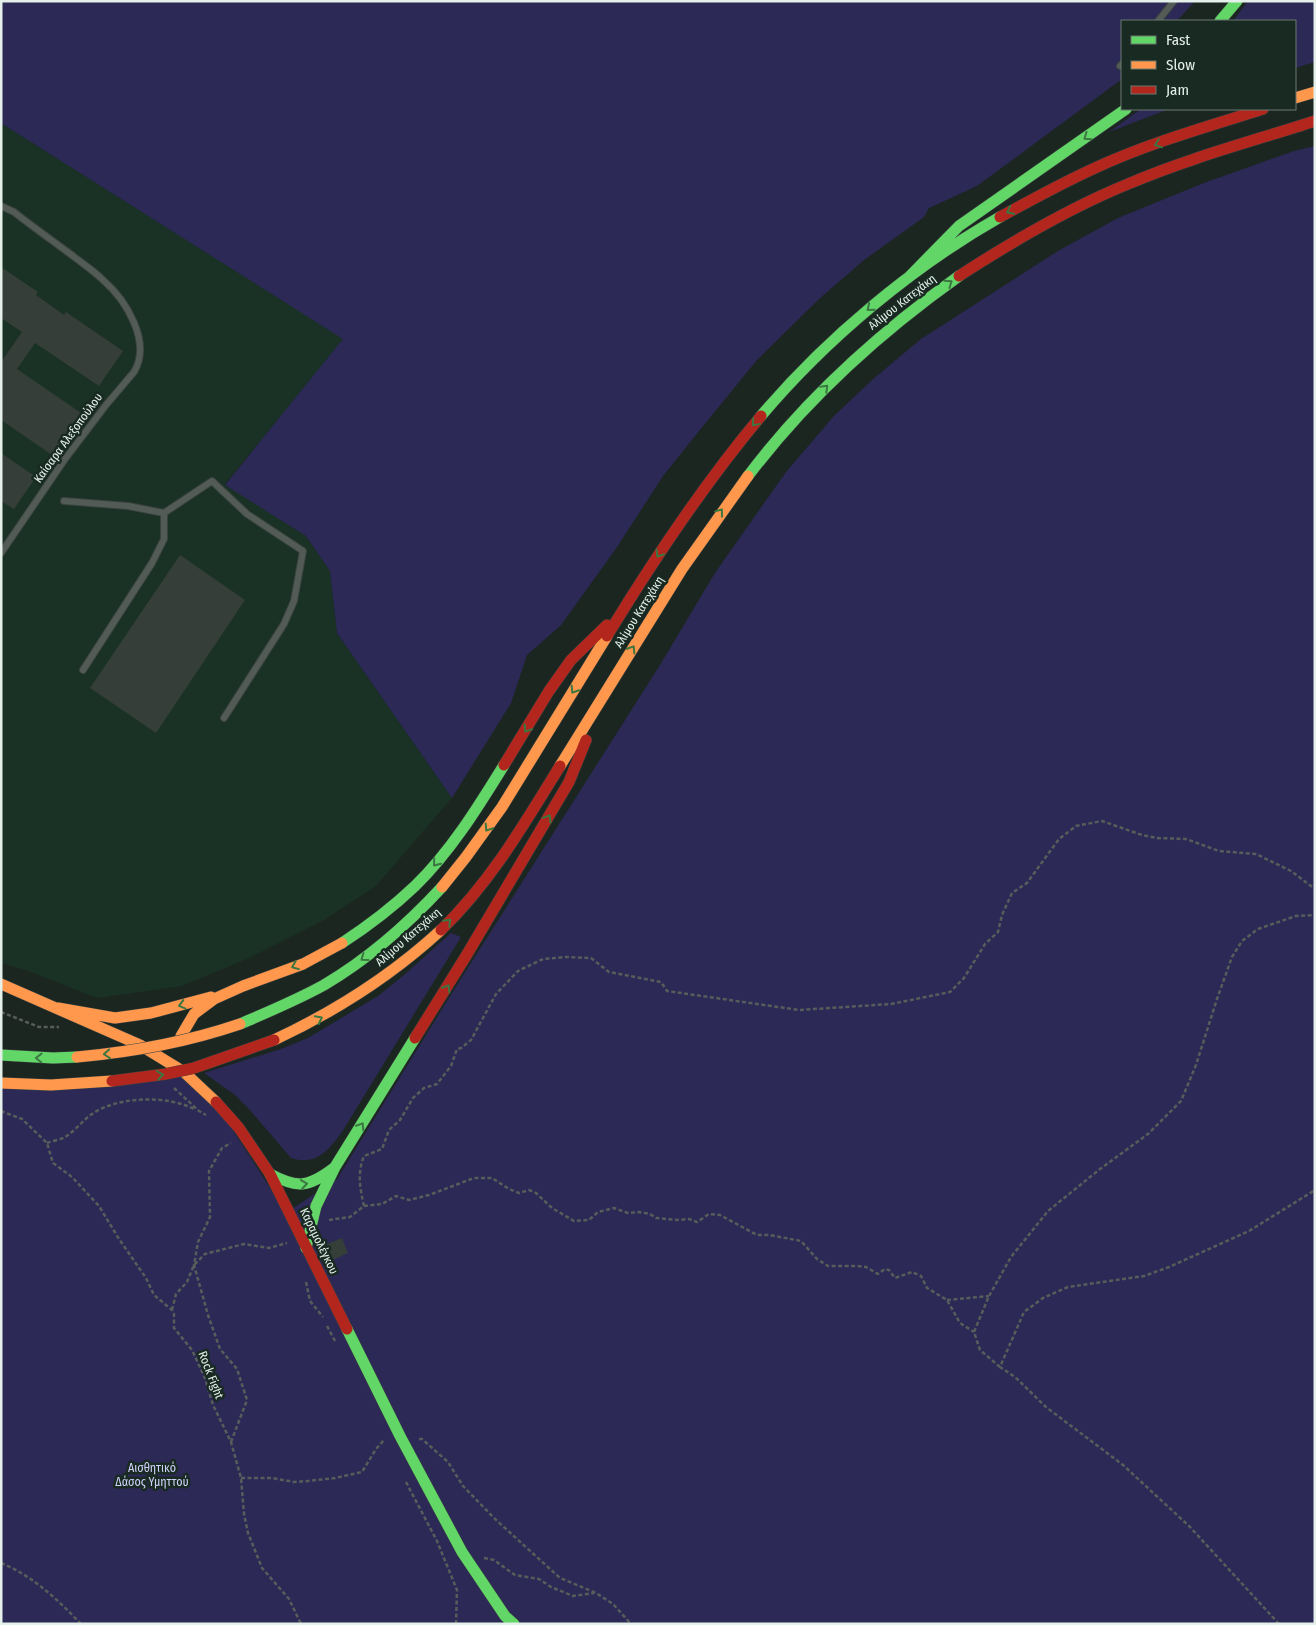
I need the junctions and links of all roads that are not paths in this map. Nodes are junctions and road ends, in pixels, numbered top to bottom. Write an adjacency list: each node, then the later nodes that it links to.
1 (1174, 1): 3 (lane)
2 (1237, 1): 4 (main road)
3 (1159, 20)
4 (1221, 20)
5 (1315, 92): 6 (main road)
6 (1296, 98)
7 (1125, 110): 11 (main road, one-way to 11)
8 (1260, 110): 11 (main road, Αλίμου Κατεχάκη, one-way to 11)
9 (1315, 121): 17 (main road, Αλίμου Κατεχάκη, one-way to 9)
10 (1, 206): 14 (lane, Καίσαρα Αλεξοπούλου)
11 (908, 278): 15 (main road, Αλίμου Κατεχάκη, one-way to 15)
12 (64, 500): 13 (lane)
13 (164, 513): 16 (lane); 18 (lane)
14 (1, 552)
15 (627, 605): 20 (main road, one-way to 20); 22 (main road, Αλίμου Κατεχάκη, one-way to 22, bridge)
16 (83, 670)
17 (607, 690): 24 (main road, Αλίμου Κατεχάκη, one-way to 17, bridge); 25 (main road, one-way to 17)
18 (224, 718)
19 (1, 984): 21 (main road, Καραμολέγκου)
20 (229, 992): 21 (main road, one-way to 21); 23 (main road)
21 (58, 1008): 23 (main road, Καραμολέγκου)
22 (1, 1055)
23 (184, 1072): 26 (main road, Καραμολέγκου)
24 (1, 1083)
25 (335, 1167): 26 (main road, one-way to 25); 27 (main road)
26 (270, 1174): 27 (main road, Καραμολέγκου)
27 (306, 1248): 28 (main road, Καραμολέγκου)
28 (506, 1620): 29 (main road, Καραμολέγκου)
29 (514, 1624)

